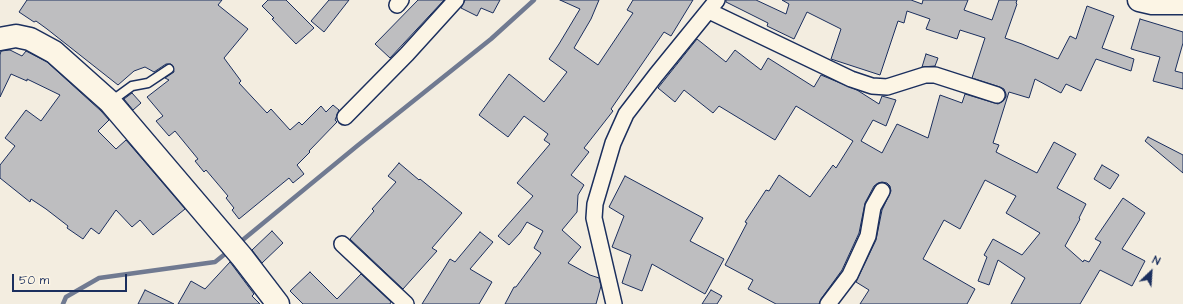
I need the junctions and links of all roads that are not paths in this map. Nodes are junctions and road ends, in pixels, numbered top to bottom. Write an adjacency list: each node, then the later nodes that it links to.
1 (456, 0): 9 (street)
2 (1140, 0): 3 (street)
3 (1183, 3)
4 (713, 6): 7 (street); 14 (street)
5 (0, 39): 8 (street)
6 (169, 69): 8 (lane)
7 (997, 95)
8 (110, 102): 12 (street)
9 (345, 118)
10 (882, 191): 15 (street)
11 (342, 244): 13 (street)
12 (278, 304)
13 (406, 304)
14 (614, 304)
15 (828, 304)

